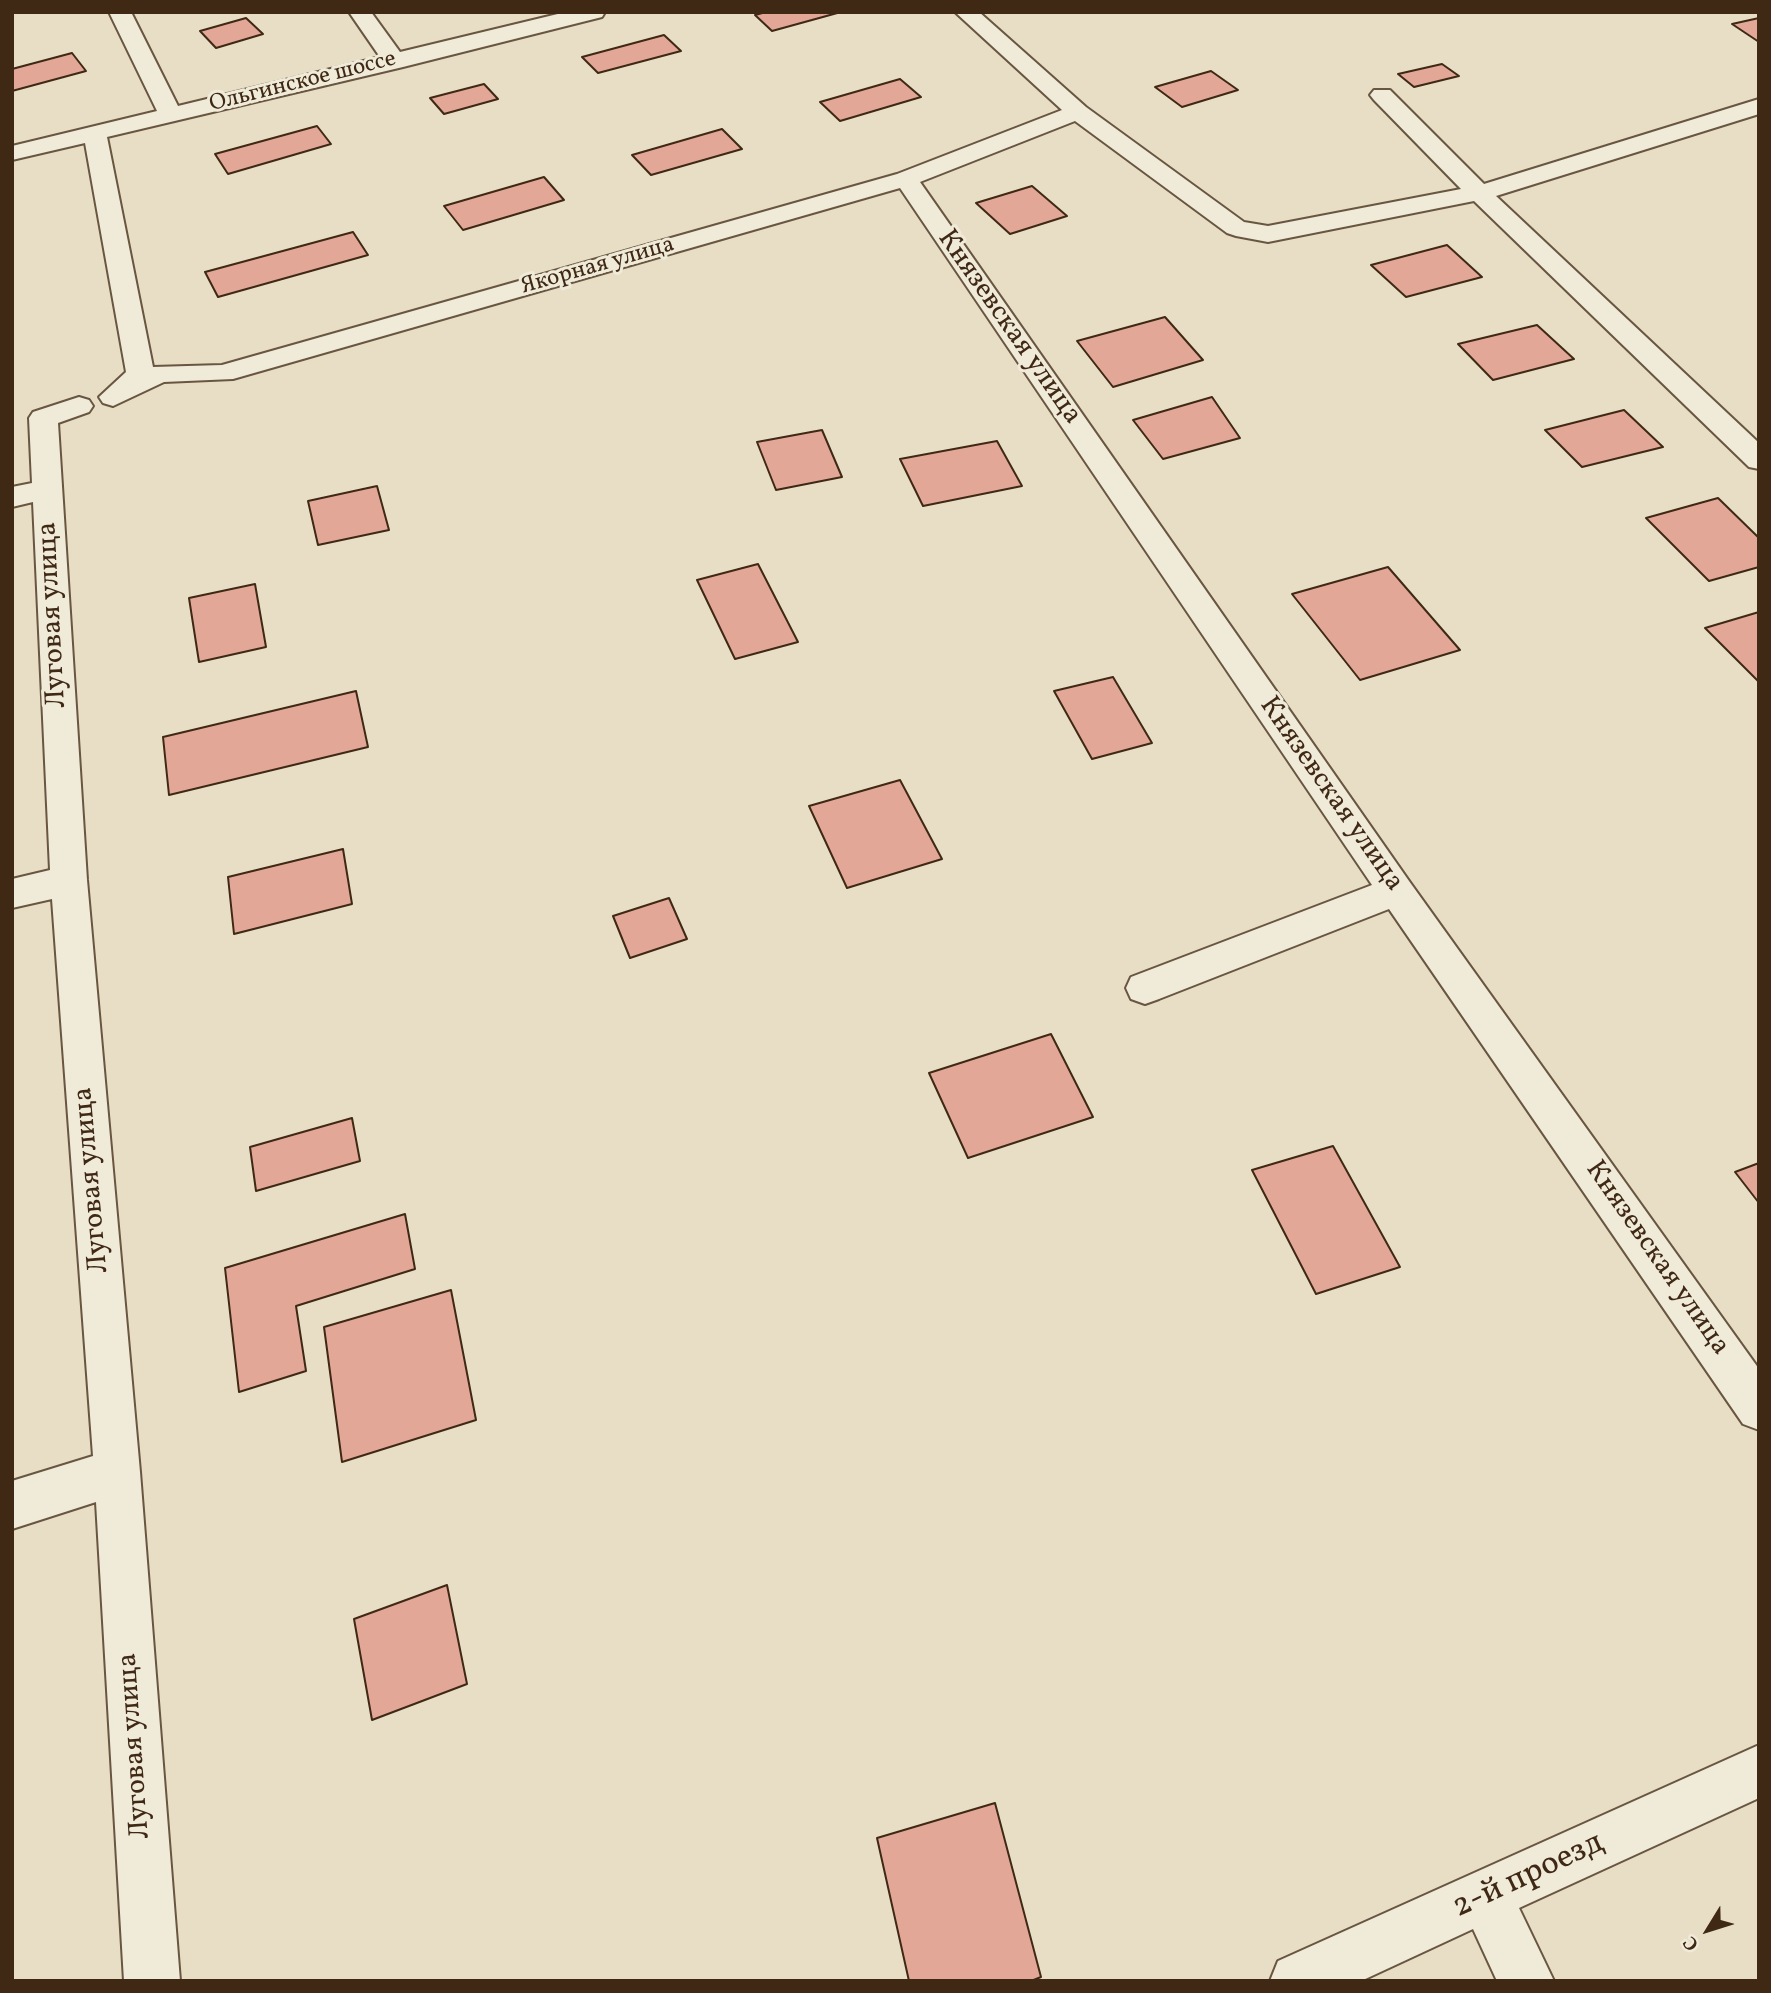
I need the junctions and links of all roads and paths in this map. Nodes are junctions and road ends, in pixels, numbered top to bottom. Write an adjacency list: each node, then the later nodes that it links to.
1 (120, 12): 9 (street)
2 (360, 12): 5 (street)
3 (594, 12): 5 (street, Ольгинское шоссе)
4 (966, 12): 8 (street)
5 (395, 62): 9 (street, Ольгинское шоссе)
6 (1382, 95): 13 (street)
7 (1759, 106): 13 (street)
8 (1078, 112): 12 (street, Якорная улица); 13 (street)
9 (171, 115): 10 (street, Ольгинское шоссе)
10 (95, 134): 11 (street, Ольгинское шоссе); 14 (street, Луговая улица)
11 (12, 153)
12 (906, 179): 14 (street, Якорная улица); 18 (street, Князевская улица)
13 (1479, 193): 15 (street)
14 (96, 401): 16 (street, Луговая улица)
15 (1759, 460)
16 (29, 494): 17 (street, Луговая улица)
17 (69, 880): 19 (street); 22 (street, Луговая улица)
18 (1396, 891): 20 (street); 21 (street, Князевская улица)
19 (12, 894)
20 (1145, 988)
21 (1759, 1408)
22 (117, 1472): 23 (street); 26 (street, Луговая улица)
23 (12, 1505)
24 (1759, 1771): 25 (street, 2-й проезд)
25 (1486, 1897): 27 (street, 2-й проезд); 28 (street)
26 (152, 1981)
27 (1298, 1981)
28 (1526, 1981)

